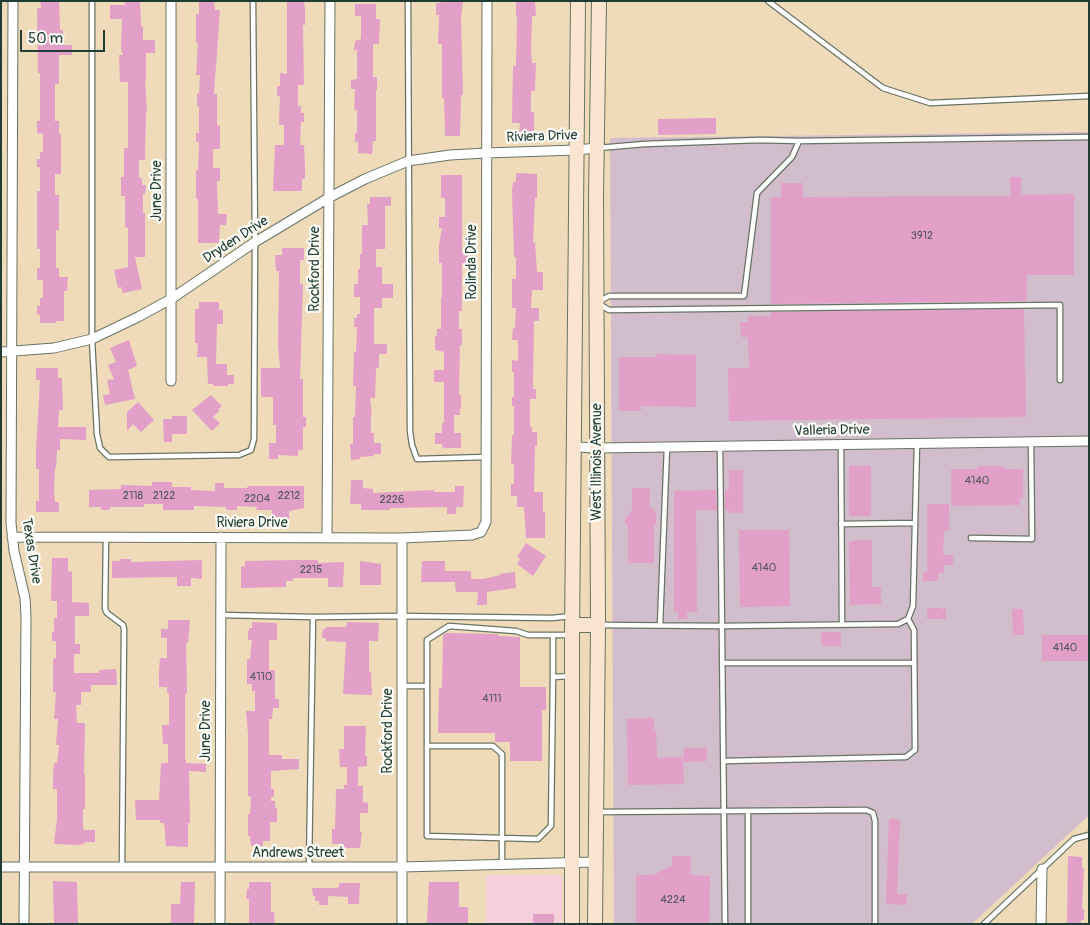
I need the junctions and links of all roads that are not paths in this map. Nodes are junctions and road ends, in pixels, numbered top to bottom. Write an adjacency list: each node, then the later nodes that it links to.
1 (13, 1): 25 (street, Texas Drive)
2 (92, 1): 23 (lane)
3 (171, 1): 20 (street, June Drive)
4 (253, 1): 19 (lane)
5 (330, 1): 18 (street, Rockford Drive)
6 (408, 1): 17 (lane)
7 (487, 1): 16 (street, Rolinda Drive)
8 (578, 1): 15 (main road, West Illinois Avenue)
9 (599, 1): 14 (main road, West Illinois Avenue)
10 (768, 1): 11 (lane)
11 (1089, 96)
12 (1089, 137): 13 (lane)
13 (799, 141): 14 (lane); 22 (lane)
14 (598, 148): 15 (street, Riviera Drive); 22 (main road, West Illinois Avenue)
15 (576, 150): 16 (street, Riviera Drive); 21 (main road, West Illinois Avenue)
16 (486, 153): 17 (street, Dryden Drive); 36 (street, Rolinda Drive)
17 (408, 161): 18 (street, Dryden Drive); 36 (lane)
18 (330, 198): 19 (street, Dryden Drive); 40 (street, Rockford Drive)
19 (255, 242): 20 (street, Dryden Drive); 23 (lane)
20 (171, 299): 23 (street, Dryden Drive); 27 (street, June Drive)
21 (575, 302): 22 (main road); 32 (main road, West Illinois Avenue)
22 (596, 302): 26 (lane); 35 (main road, West Illinois Avenue)
23 (92, 339): 25 (street, Dryden Drive)
24 (1, 352): 25 (street, Dryden Drive)
25 (13, 352): 41 (street, Texas Drive)
26 (1060, 380)
27 (171, 381)
28 (1089, 441): 29 (street, Valleria Drive)
29 (1031, 442): 30 (street, Valleria Drive); 45 (lane)
30 (917, 444): 31 (street, Valleria Drive); 38 (lane)
31 (841, 445): 34 (street, Valleria Drive); 39 (lane)
32 (575, 446): 35 (street, Valleria Drive); 51 (main road, West Illinois Avenue)
33 (667, 446): 34 (street, Valleria Drive); 35 (street, Valleria Drive); 53 (lane)
34 (720, 446): 54 (lane)
35 (598, 448): 52 (main road, West Illinois Avenue)
36 (486, 457): 37 (street, Rolinda Drive)
37 (486, 522): 44 (street, Riviera Drive)
38 (915, 523): 39 (lane); 49 (lane)
39 (841, 524): 50 (lane)
40 (327, 536): 43 (street, Riviera Drive); 44 (street, Riviera Drive)
41 (12, 537): 42 (street, Riviera Drive); 73 (street, Texas Drive)
42 (106, 537): 43 (street, Riviera Drive); 74 (lane)
43 (220, 537): 46 (street, June Drive)
44 (402, 538): 47 (street, Rockford Drive)
45 (971, 538)
46 (220, 615): 48 (lane); 75 (street, June Drive)
47 (401, 616): 48 (lane); 51 (lane); 60 (street, Rockford Drive)
48 (313, 617): 76 (lane)
49 (908, 618): 50 (lane); 57 (lane)
50 (842, 624): 54 (lane)
51 (572, 625): 52 (main road); 55 (lane); 58 (main road, West Illinois Avenue)
52 (598, 625): 53 (lane); 65 (main road, West Illinois Avenue)
53 (660, 625): 54 (lane)
54 (722, 626): 56 (lane)
55 (553, 635): 59 (lane); 61 (lane)
56 (722, 663): 57 (lane); 63 (lane)
57 (914, 663): 63 (lane)
58 (572, 676): 59 (lane); 67 (main road, West Illinois Avenue)
59 (554, 677): 69 (lane)
60 (402, 686): 61 (lane); 77 (street, Rockford Drive)
61 (427, 686): 62 (lane)
62 (427, 746): 69 (lane); 69 (lane)
63 (724, 761): 66 (lane)
64 (748, 811): 66 (lane); 86 (lane); 87 (lane)
65 (596, 812): 66 (lane); 67 (main road); 70 (main road, West Illinois Avenue)
66 (724, 812): 85 (lane)
67 (572, 813): 71 (main road, West Illinois Avenue)
68 (1089, 835): 79 (lane)
69 (502, 838): 72 (lane)
70 (595, 862): 71 (street, Andrews Street); 84 (main road, West Illinois Avenue)
71 (572, 863): 72 (street, Andrews Street); 83 (main road, West Illinois Avenue)
72 (502, 864): 77 (street, Andrews Street)
73 (24, 866): 74 (street, Andrews Street); 78 (street, Andrews Street); 80 (street, Texas Drive)
74 (122, 866): 75 (street, Andrews Street)
75 (220, 866): 76 (street, Andrews Street); 81 (street, June Drive)
76 (309, 866): 77 (street, Andrews Street)
77 (402, 866): 82 (street, Rockford Drive)
78 (1, 867)
79 (1042, 869): 88 (lane); 89 (street)
80 (24, 924)
81 (220, 924)
82 (402, 924)
83 (572, 924)
84 (595, 924)
85 (725, 924)
86 (748, 924)
87 (875, 924)
88 (984, 924)
89 (1041, 924)

